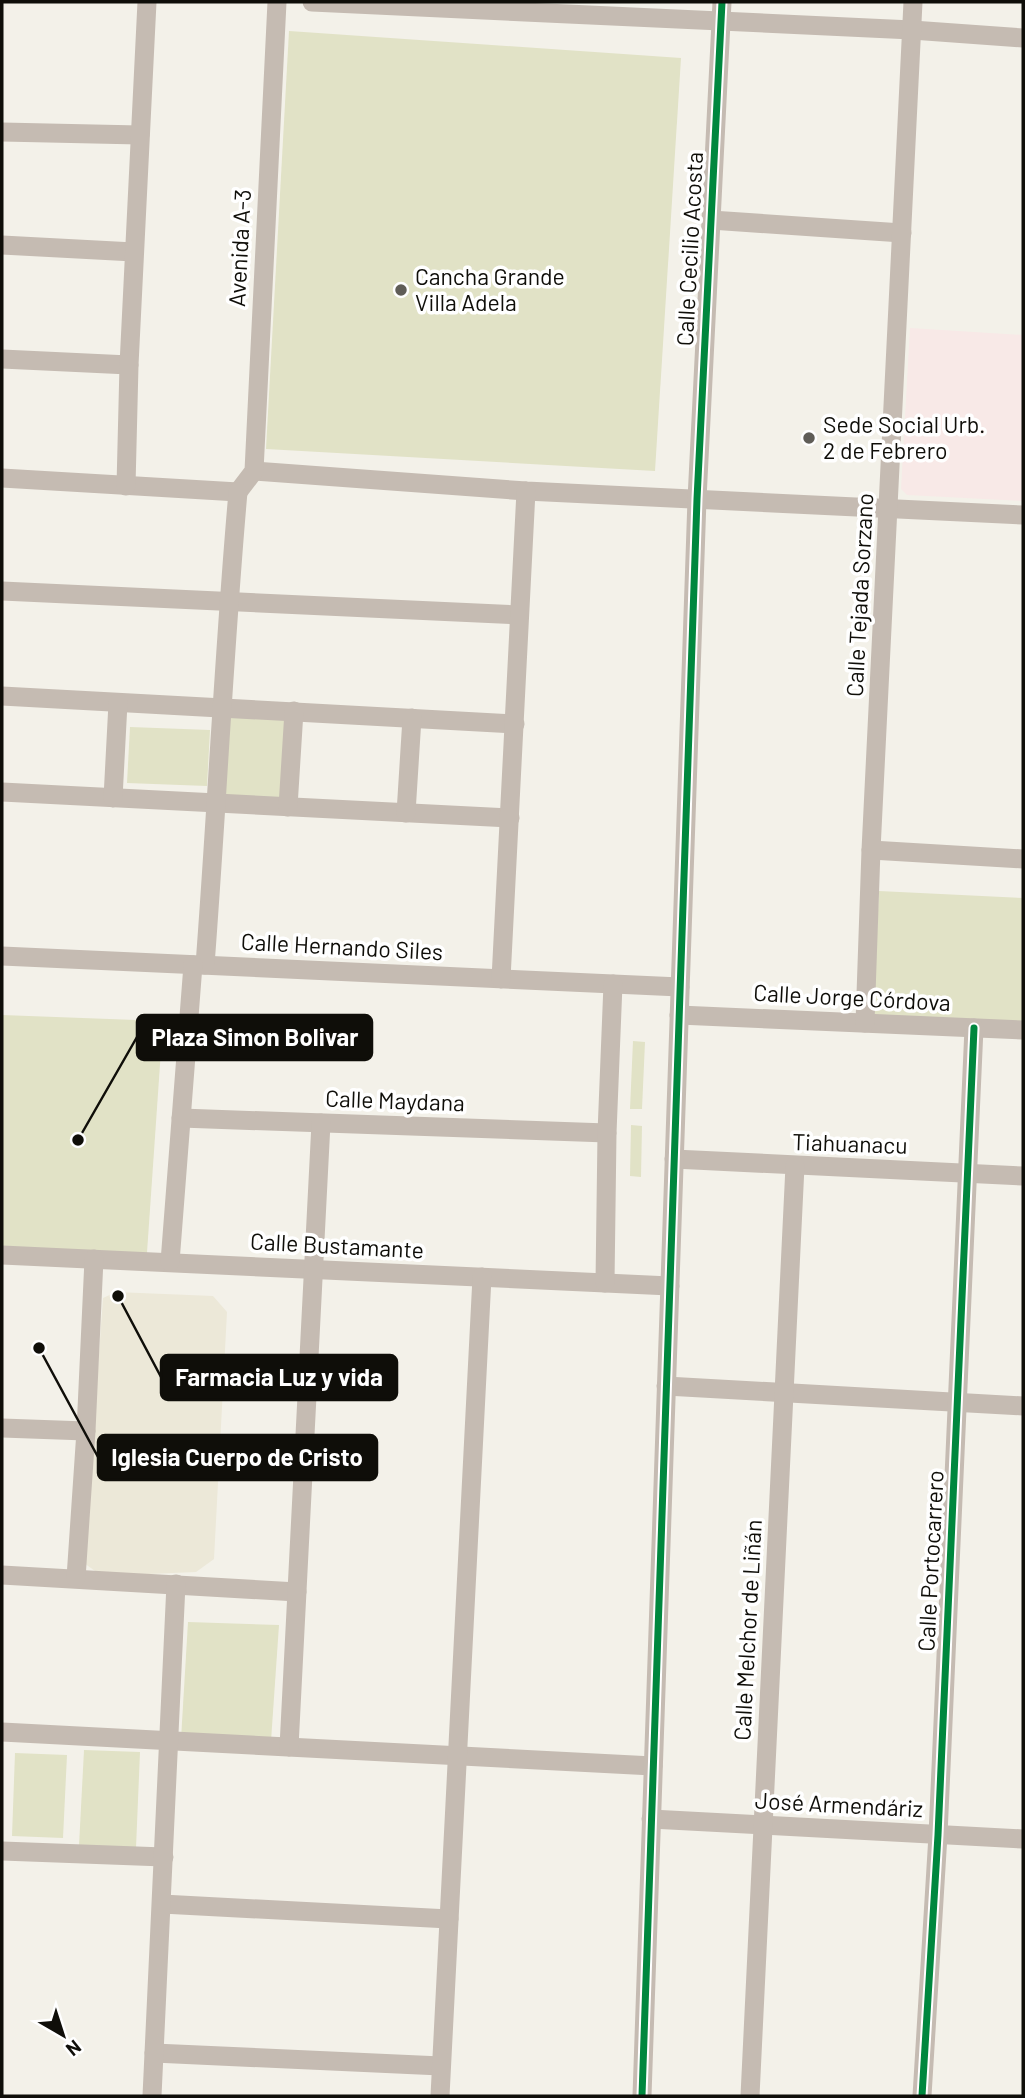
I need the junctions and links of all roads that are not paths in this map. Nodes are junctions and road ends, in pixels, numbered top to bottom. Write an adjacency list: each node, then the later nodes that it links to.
1 (147, 2): 10 (street)
2 (276, 2): 17 (street, Avenida A-3)
3 (312, 2): 5 (street)
4 (913, 2): 7 (street, Calle Tejada Sorzano)
5 (414, 4): 6 (street)
6 (722, 12): 7 (street); 11 (street, Calle Cecilio Acosta)
7 (912, 30): 8 (street); 12 (street, Calle Tejada Sorzano)
8 (1023, 38)
9 (2, 132): 10 (street)
10 (140, 135): 14 (street)
11 (711, 220): 12 (street); 22 (street, Calle Cecilio Acosta)
12 (902, 233): 23 (street, Calle Tejada Sorzano)
13 (2, 245): 14 (street)
14 (135, 252): 16 (street)
15 (2, 359): 16 (street)
16 (129, 365): 19 (street)
17 (254, 471): 20 (street); 21 (street)
18 (2, 478): 19 (street)
19 (126, 486): 21 (street)
20 (526, 491): 22 (street); 27 (street)
21 (238, 492): 26 (street)
22 (697, 499): 23 (street); 46 (street, Calle Cecilio Acosta)
23 (889, 509): 24 (street); 40 (street, Calle Tejada Sorzano)
24 (1023, 515)
25 (2, 592): 26 (street)
26 (228, 602): 27 (street); 30 (street)
27 (519, 615): 33 (street)
28 (2, 696): 29 (street)
29 (118, 703): 30 (street); 35 (street)
30 (223, 708): 31 (street); 36 (street)
31 (294, 712): 32 (street); 37 (street)
32 (412, 718): 33 (street); 38 (street)
33 (515, 724): 39 (street)
34 (2, 792): 35 (street)
35 (113, 798): 36 (street)
36 (218, 803): 37 (street); 43 (street)
37 (288, 807): 38 (street)
38 (406, 813): 39 (street)
39 (510, 818): 44 (street)
40 (872, 850): 41 (street); 48 (street, Calle Tejada Sorzano)
41 (1023, 859)
42 (2, 956): 43 (street, Calle Hernando Siles)
43 (199, 965): 44 (street, Calle Hernando Siles); 51 (street)
44 (501, 979): 45 (street, Calle Hernando Siles)
45 (613, 984): 46 (street, Calle Hernando Siles); 53 (street)
46 (680, 987): 47 (street, Calle Cecilio Acosta)
47 (679, 1015): 48 (street, Calle Jorge Córdova); 54 (street, Calle Cecilio Acosta)
48 (865, 1023): 49 (street, Calle Jorge Córdova)
49 (974, 1028): 50 (street, Calle Jorge Córdova); 56 (street, Calle Portocarrero)
50 (1023, 1030)
51 (181, 1118): 52 (street, Calle Maydana); 60 (street)
52 (321, 1123): 53 (street, Calle Maydana); 61 (street)
53 (607, 1133): 63 (street)
54 (674, 1159): 55 (street, Tiahuanacu); 64 (street, Calle Cecilio Acosta)
55 (795, 1166): 56 (street, Tiahuanacu); 66 (street, Calle Melchor de Liñán)
56 (967, 1173): 57 (street, Tiahuanacu); 67 (street, Calle Portocarrero)
57 (1023, 1176)
58 (2, 1255): 59 (street, Calle Bustamante)
59 (94, 1259): 60 (street, Calle Bustamante); 70 (street)
60 (170, 1262): 61 (street, Calle Bustamante)
61 (314, 1270): 62 (street, Calle Bustamante); 74 (street)
62 (482, 1277): 63 (street, Calle Bustamante); 78 (street)
63 (605, 1283): 64 (street, Calle Bustamante)
64 (670, 1286): 65 (street, Calle Cecilio Acosta)
65 (666, 1386): 66 (street); 79 (street, Calle Cecilio Acosta)
66 (784, 1392): 67 (street); 81 (street, Calle Melchor de Liñán)
67 (957, 1402): 68 (street); 82 (street, Calle Portocarrero)
68 (1023, 1406)
69 (2, 1428): 70 (street)
70 (86, 1431): 72 (street)
71 (2, 1574): 72 (street)
72 (76, 1578): 73 (street)
73 (176, 1584): 74 (street); 76 (street)
74 (297, 1592): 77 (street)
75 (2, 1733): 76 (street)
76 (169, 1740): 77 (street); 85 (street)
77 (289, 1747): 78 (street)
78 (457, 1756): 79 (street); 87 (street)
79 (653, 1766): 80 (street, Calle Cecilio Acosta)
80 (651, 1819): 81 (street, José Armendáriz); 92 (street, Calle Cecilio Acosta)
81 (763, 1825): 82 (street, José Armendáriz); 93 (street, Calle Melchor de Liñán)
82 (938, 1835): 83 (street, José Armendáriz); 94 (street, Calle Portocarrero)
83 (1023, 1839)
84 (2, 1851): 85 (street)
85 (164, 1857): 86 (street)
86 (162, 1904): 87 (street); 88 (street)
87 (449, 1919): 89 (street)
88 (154, 2053): 89 (street); 90 (street)
89 (441, 2066): 91 (street)
90 (152, 2096)
91 (440, 2096)
92 (642, 2096)
93 (750, 2096)
94 (922, 2096)

